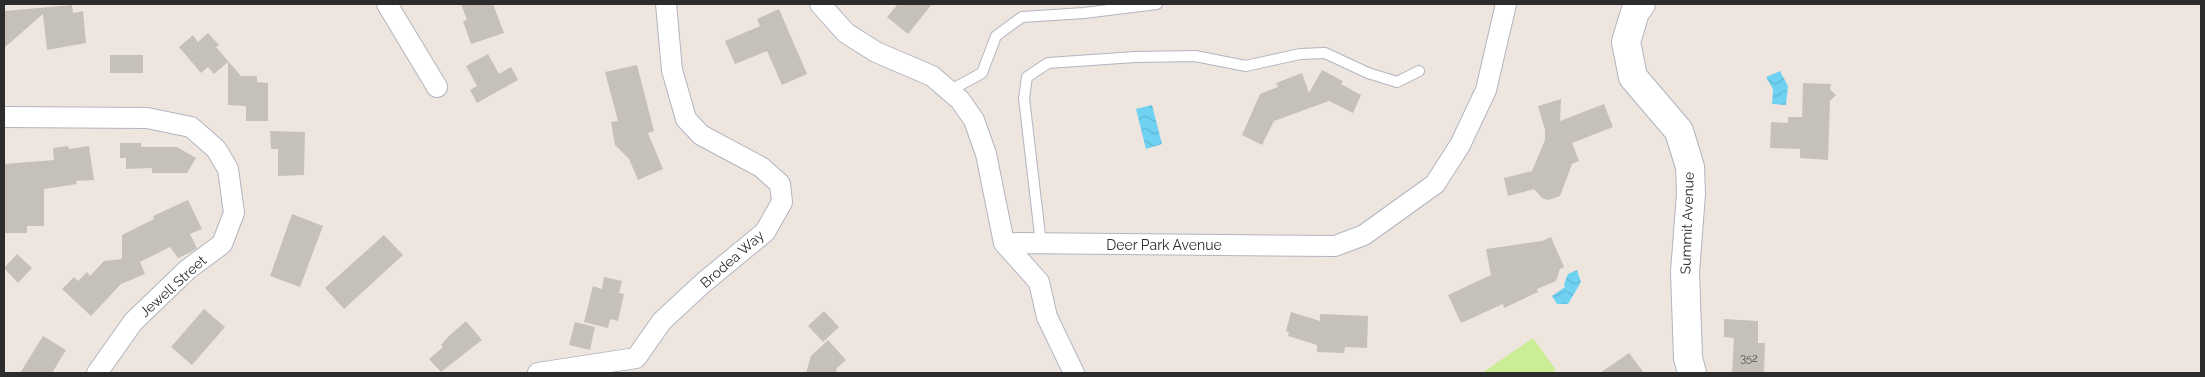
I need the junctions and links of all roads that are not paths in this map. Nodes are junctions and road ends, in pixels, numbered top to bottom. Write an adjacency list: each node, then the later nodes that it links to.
1 (387, 4): 8 (street)
2 (666, 4): 14 (street, Brodea Way)
3 (820, 4): 9 (street)
4 (1157, 4): 9 (lane)
5 (1506, 4): 12 (street, Deer Park Avenue)
6 (1640, 4): 16 (street, Summit Avenue)
7 (1419, 72): 12 (lane)
8 (437, 87)
9 (949, 90): 11 (street)
10 (4, 117): 13 (street, Jewell Street)
11 (1004, 243): 12 (street, Deer Park Avenue); 15 (street)
12 (1041, 244)
13 (97, 373)
14 (538, 373)
15 (1074, 373)
16 (1692, 373)

